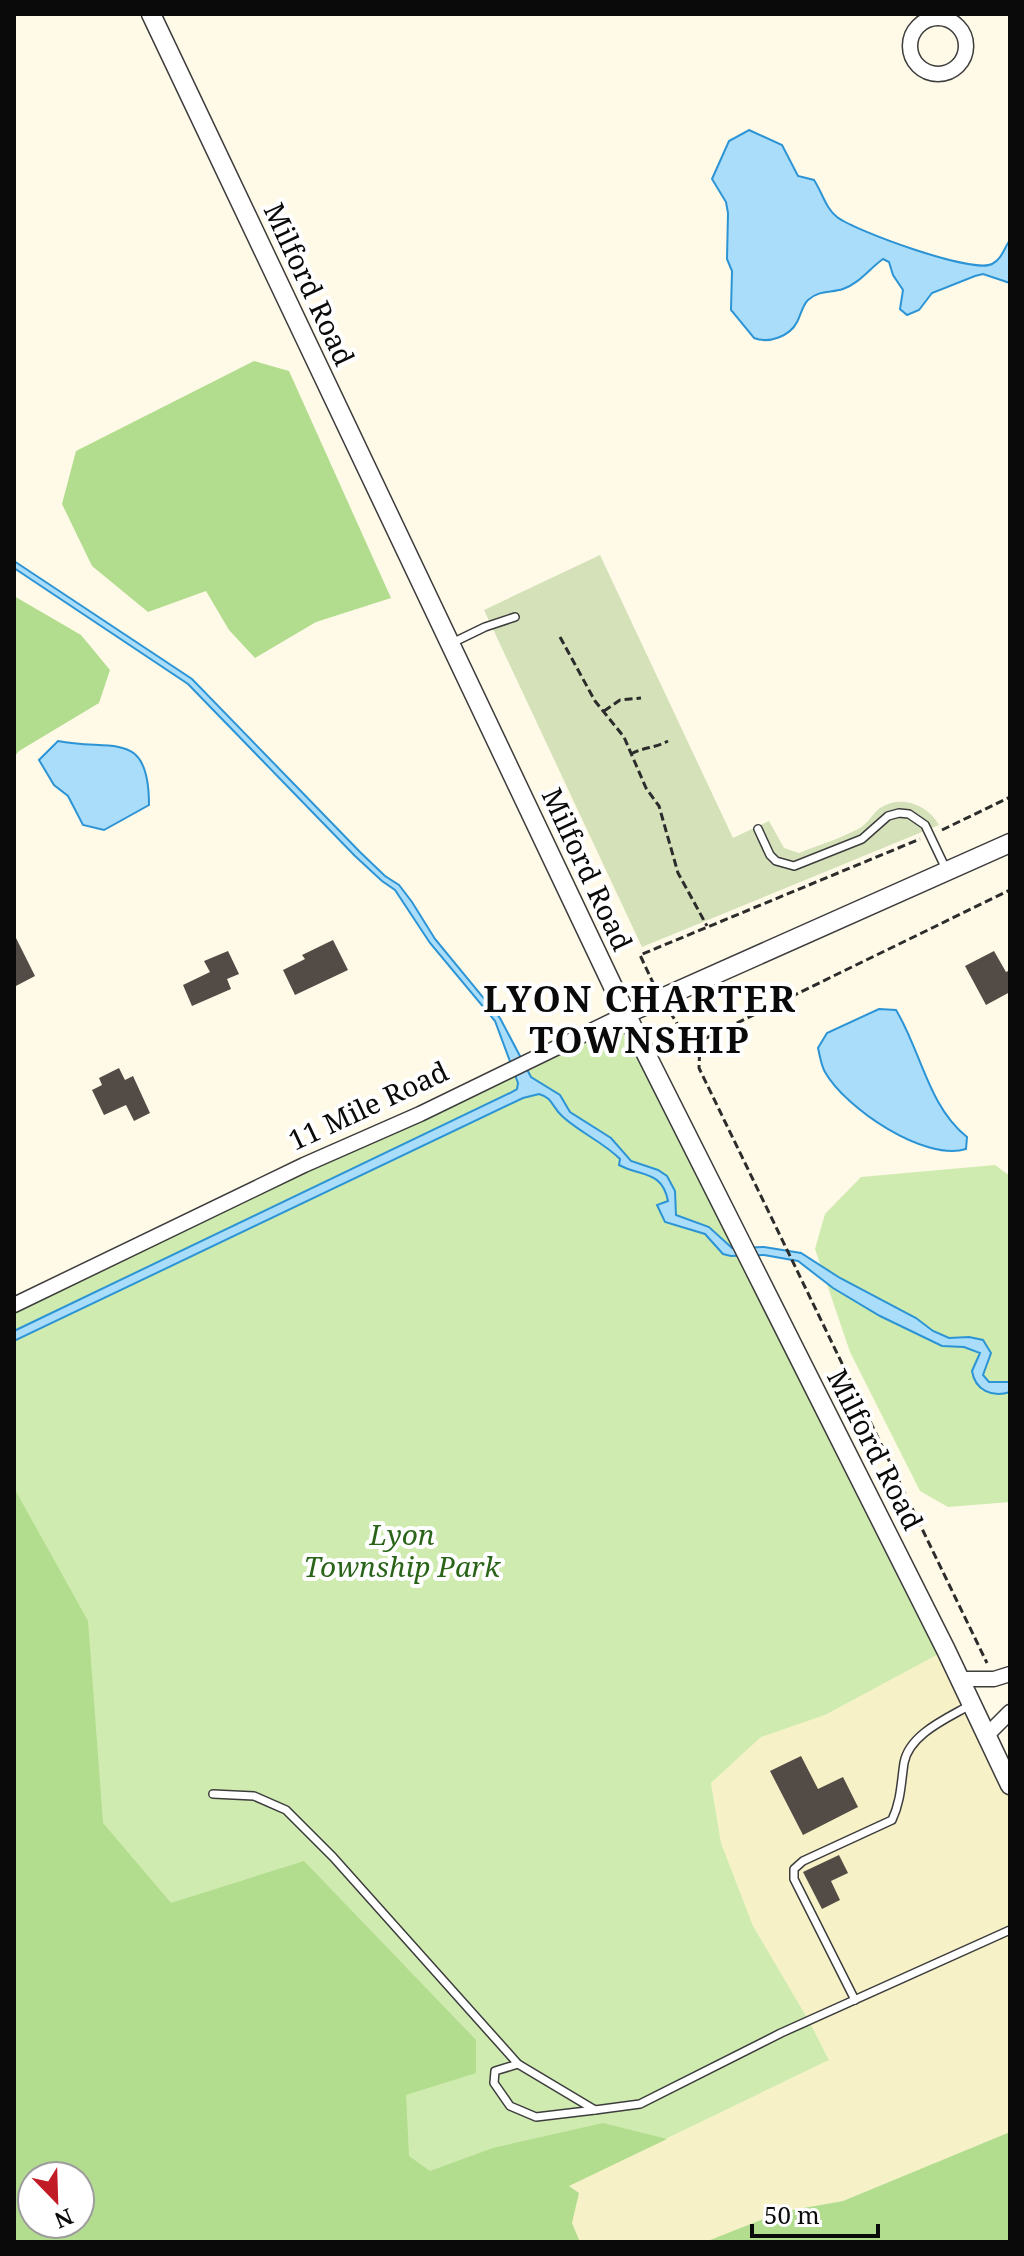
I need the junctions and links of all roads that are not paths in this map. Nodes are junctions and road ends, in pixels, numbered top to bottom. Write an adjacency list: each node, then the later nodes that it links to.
1 (151, 14): 4 (street, Milford Road)
2 (946, 16): 2 (street)
3 (515, 617): 4 (lane)
4 (450, 643): 8 (street, Milford Road)
5 (758, 829): 7 (lane)
6 (1010, 843): 7 (street, 11 Mile Road)
7 (947, 871): 8 (street, 11 Mile Road)
8 (626, 1014): 9 (street, 11 Mile Road); 11 (street, Milford Road)
9 (14, 1305)
10 (1010, 1674): 11 (street)
11 (959, 1679): 12 (street, Milford Road)
12 (972, 1704): 14 (street, Milford Road); 18 (lane)
13 (1010, 1712): 14 (street)
14 (987, 1735): 15 (street, Milford Road)
15 (1010, 1785)
16 (213, 1794): 19 (lane)
17 (1010, 1930): 18 (lane)
18 (855, 2000): 20 (lane)
19 (518, 2064): 20 (lane); 20 (lane)
20 (595, 2110)

